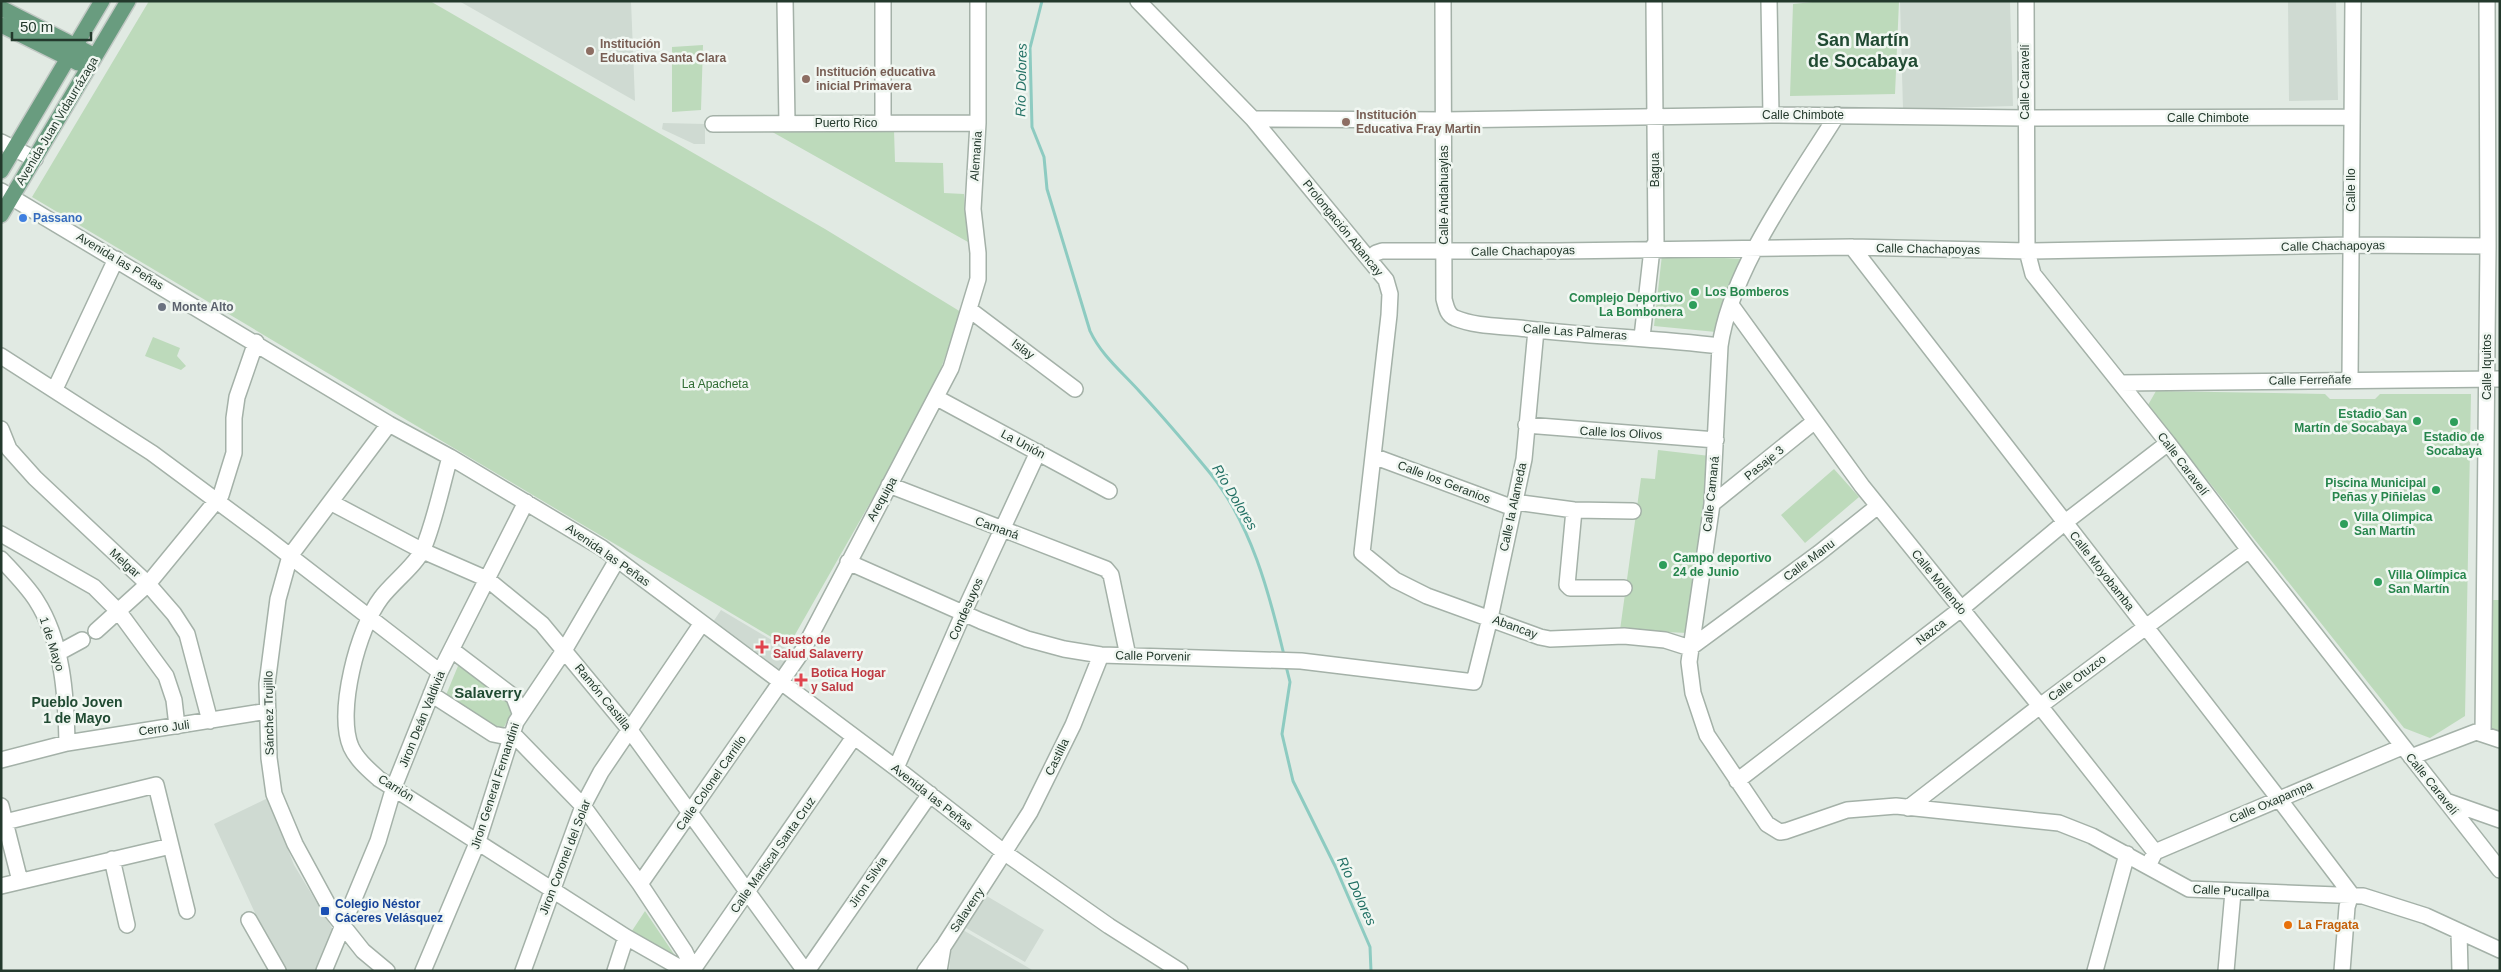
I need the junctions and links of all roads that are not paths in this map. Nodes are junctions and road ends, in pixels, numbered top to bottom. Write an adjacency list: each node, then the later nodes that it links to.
1 (102, 1): 15 (main road, Avenida Juan Vidaurrázaga)
2 (128, 1): 16 (main road, Avenida Juan Vidaurrázaga)
3 (786, 1): 24 (street)
4 (883, 1): 25 (street)
5 (978, 1): 26 (street, Alemania)
6 (1138, 1): 20 (street, Prolongación Abancay)
7 (1443, 1): 23 (street, Calle Andahuaylas)
8 (1654, 1): 19 (street, Bagua)
9 (1769, 1): 17 (street)
10 (2026, 1): 21 (street, Calle Caravelí)
11 (2353, 1): 22 (street, Calle Ilo)
12 (2486, 1): 34 (street, Calle Iquitos)
13 (1, 8): 15 (main road)
14 (1, 24): 15 (main road)
15 (73, 52): 16 (main road); 28 (main road, Avenida Juan Vidaurrázaga)
16 (92, 63): 29 (main road, Avenida Juan Vidaurrázaga)
17 (1771, 114): 18 (street, Calle Chimbote); 19 (street, Calle Chimbote)
18 (1837, 115): 21 (street, Calle Chimbote); 36 (street, Calle Camaná)
19 (1655, 117): 23 (street, Calle Chimbote); 37 (street, Bagua)
20 (1254, 118): 23 (street, Calle Chimbote); 41 (street, Prolongación Abancay)
21 (2025, 118): 22 (street, Calle Chimbote); 39 (street, Calle Caravelí)
22 (2352, 118): 33 (street, Calle Ilo)
23 (1444, 120): 38 (street, Calle Andahuaylas)
24 (787, 123): 25 (street, Puerto Rico); 27 (street, Puerto Rico)
25 (883, 123): 26 (street, Puerto Rico)
26 (978, 123): 44 (street, Alemania)
27 (713, 124)
28 (8, 145): 29 (street); 30 (main road, Avenida Juan Vidaurrázaga)
29 (34, 159): 31 (main road, Avenida Juan Vidaurrázaga)
30 (1, 172)
31 (7, 194): 32 (main road, Avenida Juan Vidaurrázaga); 40 (street, Avenida las Peñas)
32 (1, 215)
33 (2351, 245): 34 (street, Calle Chachapoyas); 39 (street, Calle Chachapoyas); 50 (street, Calle Ilo)
34 (2488, 246): 51 (street, Calle Iquitos)
35 (1852, 247): 36 (street, Calle Chachapoyas); 39 (street, Calle Chachapoyas); 76 (street, Calle Moyobamba)
36 (1755, 248): 37 (street, Calle Chachapoyas); 43 (street, Calle Camaná)
37 (1652, 249): 38 (street, Calle Chachapoyas); 46 (street, Bagua)
38 (1444, 252): 41 (street, Calle Chachapoyas); 42 (street, Calle Andahuaylas)
39 (2027, 252): 52 (street, Calle Caravelí)
40 (116, 259): 47 (street, Avenida las Peñas); 53 (street)
41 (1370, 259): 63 (street, Prolongación Abancay)
42 (1444, 299): 45 (street, Calle Las Palmeras)
43 (1731, 305): 48 (street, Calle Camaná); 56 (street, Calle Mollendo)
44 (970, 310): 54 (street, Islay); 55 (street, Arequipa)
45 (1536, 330): 46 (street, Calle Las Palmeras); 58 (street, Calle la Alameda)
46 (1642, 337): 48 (street, Calle Las Palmeras)
47 (256, 342): 57 (street, Avenida las Peñas); 67 (street)
48 (1720, 346): 60 (street, Calle Camaná)
49 (1, 356): 53 (street)
50 (2350, 379): 51 (street, Calle Ferreñafe); 52 (street, Calle Ferreñafe)
51 (2493, 379): 75 (street, Calle Iquitos)
52 (2120, 384): 61 (street, Calle Caravelí)
53 (56, 389): 67 (street)
54 (1075, 389)
55 (937, 398): 62 (street, La Unión); 65 (street, Arequipa)
56 (1815, 421): 71 (street, Pasaje 3); 72 (street, Calle Mollendo)
57 (389, 424): 64 (street, Avenida las Peñas); 70 (street, Sánchez Trujillo)
58 (1526, 426): 60 (street, Calle los Olivos); 69 (street, Calle la Alameda)
59 (1, 429): 87 (street, Melgar)
60 (1716, 440): 71 (street, Calle Camaná)
61 (2168, 443): 76 (street, Nazca); 81 (street, Calle Caravelí)
62 (1038, 452): 66 (street, La Unión); 77 (street, Condesuyos)
63 (1372, 456): 69 (street, Calle los Geranios); 79 (street, Prolongación Abancay)
64 (450, 457): 68 (street, Avenida las Peñas); 80 (street, Carrión)
65 (889, 485): 77 (street, Camaná); 85 (street, Arequipa)
66 (1109, 491)
67 (217, 501): 82 (street); 87 (street)
68 (526, 502): 84 (street, Avenida las Peñas); 86 (street, Jiron Deán Valdivia)
69 (1515, 502): 73 (street, Calle los Geranios); 94 (street, Calle la Alameda)
70 (332, 503): 80 (street, Ramón Castilla); 82 (street, Sánchez Trujillo)
71 (1712, 504): 99 (street, Calle Camaná)
72 (1878, 506): 90 (street, Calle Mollendo); 99 (street, Calle Manu)
73 (1574, 510): 74 (street, Calle los Geranios); 88 (street)
74 (1634, 510)
75 (2493, 514): 89 (street, Calle Iquitos)
76 (2064, 523): 90 (street, Nazca); 96 (street, Calle Moyobamba)
77 (1004, 528): 92 (street, Condesuyos); 104 (street, Camaná)
78 (1, 534): 91 (street)
79 (1363, 546): 94 (street, Abancay)
80 (423, 550): 86 (street, Ramón Castilla); 93 (street, Carrión)
81 (2249, 550): 96 (street, Calle Otuzco); 120 (street, Calle Caravelí)
82 (290, 556): 93 (street); 110 (street, Sánchez Trujillo)
83 (1, 559): 102 (street, 1 de Mayo)
84 (617, 560): 95 (street, Avenida las Peñas); 100 (street, Jiron General Fernandini)
85 (848, 562): 92 (street, Calle Porvenir); 106 (street, Arequipa)
86 (487, 579): 100 (street, Ramón Castilla); 101 (street, Jiron Deán Valdivia)
87 (148, 584): 91 (street); 112 (street, Melgar)
88 (1624, 588)
89 (2492, 596): 115 (street, Calle Iquitos)
90 (1961, 609): 109 (street, Calle Mollendo); 123 (street, Nazca)
91 (119, 612): 97 (street); 113 (street)
92 (963, 614): 103 (street, Calle Porvenir); 122 (street, Condesuyos)
93 (369, 617): 105 (street); 124 (street, Carrión)
94 (1490, 618): 99 (street, Abancay); 107 (street, Calle la Alameda)
95 (702, 623): 106 (street, Avenida las Peñas); 114 (street, Jiron Coronel del Solar)
96 (2146, 627): 109 (street, Calle Otuzco); 126 (street, Calle Moyobamba)
97 (96, 631)
98 (82, 640): 102 (street)
99 (1690, 648): 123 (street, Calle Camaná)
100 (565, 649): 111 (street, Jiron General Fernandini); 114 (street, Ramón Castilla)
101 (452, 650): 105 (street, Jiron Deán Valdivia); 111 (street)
102 (58, 653): 119 (street, 1 de Mayo)
103 (1101, 655): 104 (street, Calle Porvenir); 136 (street, Castilla)
104 (1128, 656): 107 (street, Calle Porvenir)
105 (440, 672): 108 (street, Jiron Deán Valdivia)
106 (781, 682): 117 (street, Avenida las Peñas); 131 (street, Calle Colonel Carrillo)
107 (1474, 682)
108 (431, 694): 116 (street); 124 (street, Jiron Deán Valdivia)
109 (2040, 706): 130 (street, Calle Otuzco); 139 (street, Calle Mollendo)
110 (268, 711): 112 (street, Cerro Juli); 151 (street, Sánchez Trujillo)
111 (520, 713): 116 (street, Jiron General Fernandini)
112 (210, 722): 113 (street, Cerro Juli)
113 (177, 726): 119 (street, Cerro Juli)
114 (629, 730): 129 (street, Jiron Coronel del Solar); 131 (street, Ramón Castilla)
115 (2483, 734): 118 (street); 120 (street, Calle Oxapampa)
116 (514, 735): 129 (street); 134 (street, Jiron General Fernandini)
117 (854, 737): 122 (street, Avenida las Peñas); 145 (street, Calle Mariscal Santa Cruz)
118 (2500, 740)
119 (67, 743): 121 (street, Cerro Juli)
120 (2406, 752): 126 (street, Calle Oxapampa); 127 (street, Calle Caravelí)
121 (1, 760)
122 (896, 768): 125 (street, Avenida las Peñas)
123 (1737, 781): 130 (street, Calle Camaná)
124 (394, 787): 134 (street, Carrión); 151 (street, Jiron Deán Valdivia)
125 (930, 794): 136 (street, Avenida las Peñas); 163 (street, Jiron Silvia)
126 (2279, 799): 139 (street, Calle Oxapampa); 147 (street, Calle Moyobamba)
127 (2446, 801): 132 (street); 140 (street, Calle Caravelí)
128 (1, 806): 133 (street)
129 (583, 806): 142 (street); 144 (street, Jiron Coronel del Solar)
130 (1908, 808): 137 (street, Calle Pucallpa)
131 (690, 814): 142 (street, Calle Colonel Carrillo); 145 (street, Ramón Castilla)
132 (2500, 820)
133 (3, 822): 135 (street); 141 (street)
134 (478, 841): 144 (street, Carrión); 160 (street, Jiron General Fernandini)
135 (171, 846): 138 (street); 148 (street)
136 (1005, 853): 154 (street, Salaverry); 166 (street, Avenida las Peñas)
137 (2127, 854): 139 (street, Calle Pucallpa); 167 (street)
138 (112, 859): 141 (street); 150 (street)
139 (2151, 859): 146 (street, Calle Pucallpa)
140 (2500, 870)
141 (20, 881): 143 (street)
142 (640, 884): 156 (street)
143 (1, 886)
144 (552, 888): 153 (street, Carrión); 161 (street, Jiron Coronel del Solar)
145 (748, 892): 156 (street, Calle Mariscal Santa Cruz); 163 (street, Ramón Castilla)
146 (2233, 892): 147 (street, Calle Pucallpa); 168 (street)
147 (2351, 894): 152 (street, Calle Pucallpa); 169 (street)
148 (187, 911)
149 (249, 920): 157 (street)
150 (127, 925)
151 (342, 925): 158 (street, Jiron Deán Valdivia); 159 (street, Sánchez Trujillo)
152 (2459, 932): 155 (street, Calle Pucallpa); 170 (street)
153 (626, 937): 156 (street, Carrión); 162 (street)
154 (942, 947): 164 (street); 165 (street, Salaverry)
155 (2500, 950)
156 (693, 970)
157 (278, 971)
158 (324, 971)
159 (387, 971)
160 (424, 971)
161 (523, 971)
162 (615, 971)
163 (806, 971)
164 (925, 971)
165 (940, 971)
166 (1180, 971)
167 (2095, 971)
168 (2226, 971)
169 (2342, 971)
170 (2460, 971)

